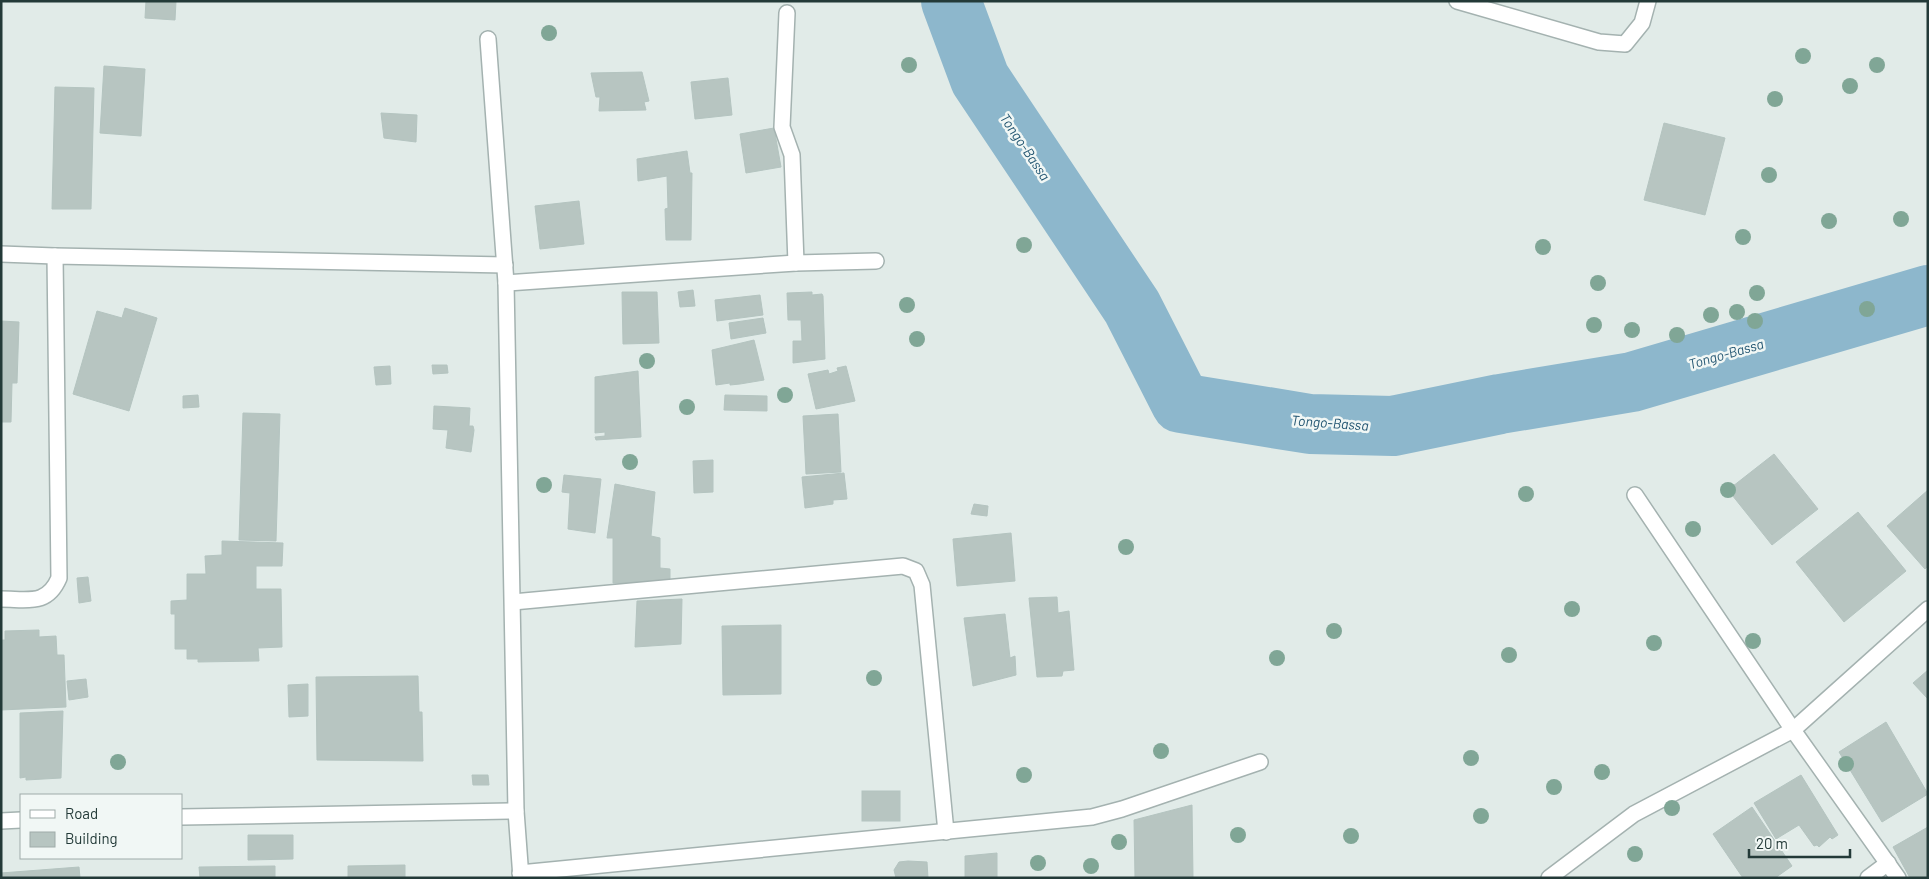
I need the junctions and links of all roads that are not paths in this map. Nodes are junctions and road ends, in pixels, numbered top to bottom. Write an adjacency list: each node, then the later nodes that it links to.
1 (1457, 1): 2 (street)
2 (1648, 1)
3 (787, 13): 8 (street)
4 (488, 39): 9 (street)
5 (1, 254): 6 (street)
6 (55, 256): 9 (street); 12 (street)
7 (876, 260): 8 (street)
8 (796, 263): 10 (street)
9 (505, 265): 10 (street)
10 (506, 283): 13 (street)
11 (1635, 495): 15 (street)
12 (1, 599)
13 (513, 602): 17 (street); 21 (street)
14 (1928, 609): 15 (street)
15 (1793, 730): 22 (street); 24 (street)
16 (1260, 762): 21 (street)
17 (516, 811): 18 (street); 23 (street)
18 (182, 818)
19 (20, 820): 20 (street)
20 (1, 821)
21 (946, 832): 23 (street)
22 (1888, 863): 25 (street); 26 (street)
23 (521, 876)
24 (1549, 878)
25 (1868, 878)
26 (1898, 878)

